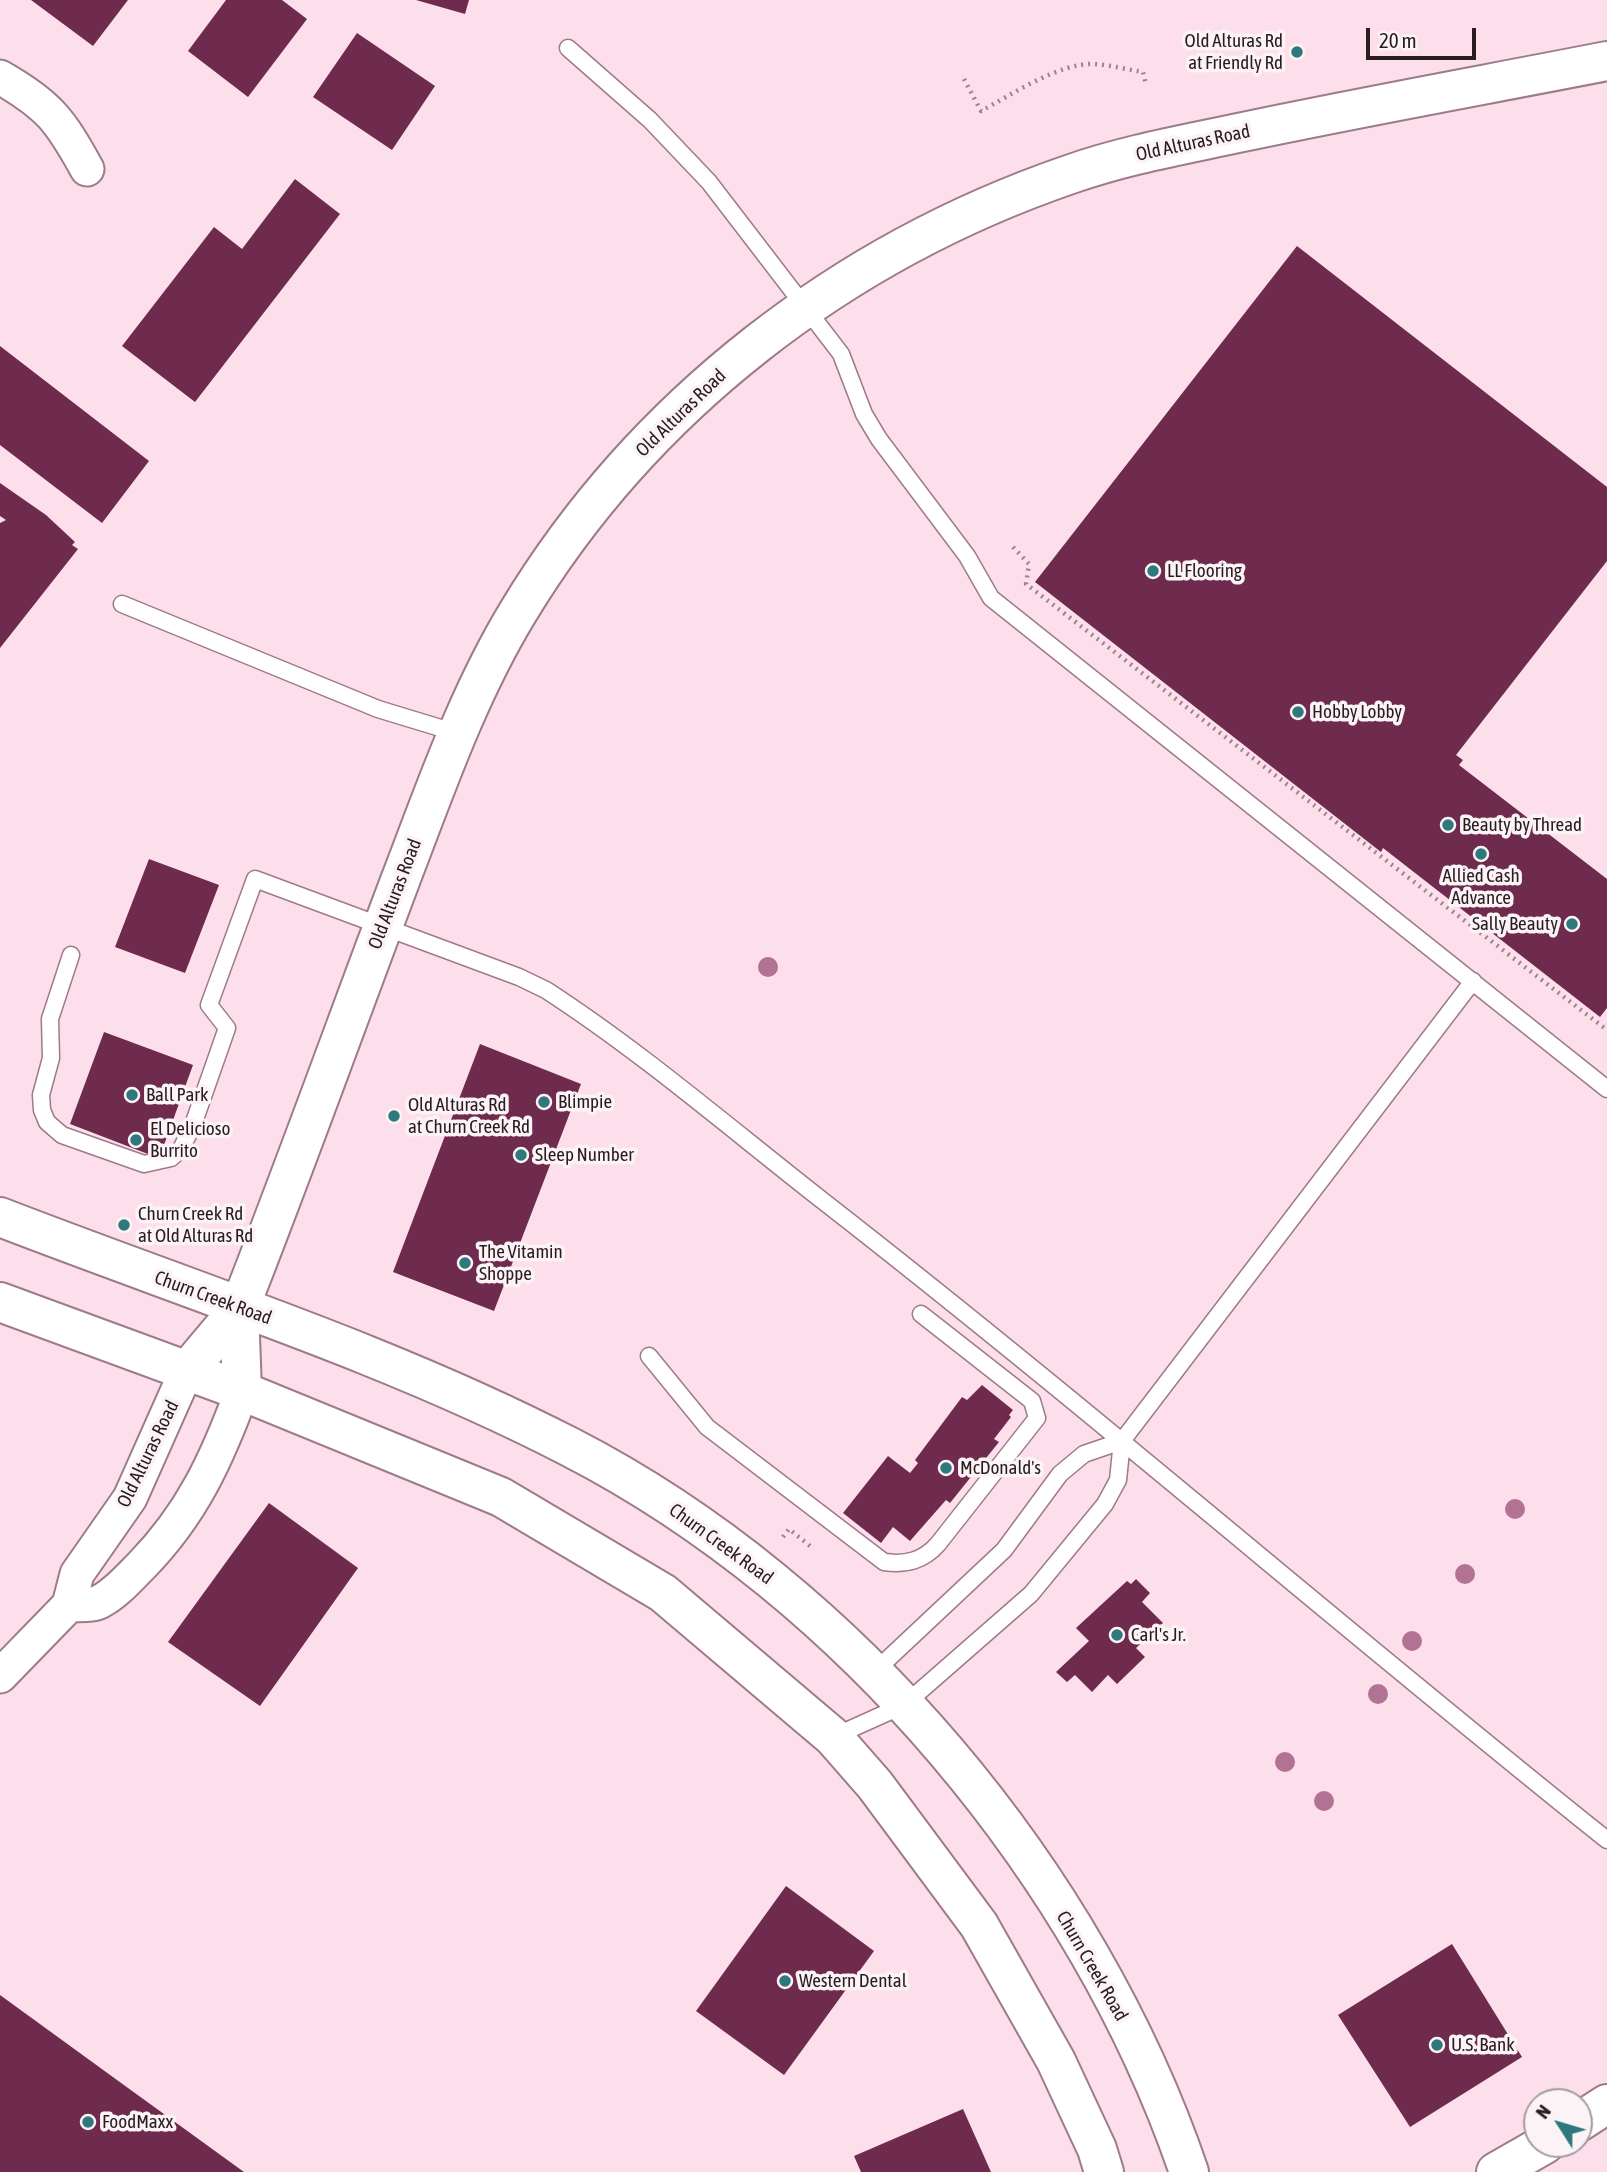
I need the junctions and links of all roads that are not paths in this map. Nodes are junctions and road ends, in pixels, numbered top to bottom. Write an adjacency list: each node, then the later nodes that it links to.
1 (568, 48): 5 (lane)
2 (1607, 61): 5 (main road, Old Alturas Road)
3 (0, 77): 4 (street)
4 (87, 169)
5 (803, 308): 7 (main road, Old Alturas Road); 10 (lane)
6 (122, 604): 7 (lane)
7 (457, 733): 8 (main road, Old Alturas Road)
8 (383, 927): 9 (lane); 14 (main road, Old Alturas Road); 19 (lane)
9 (71, 955)
10 (1473, 981): 11 (lane); 19 (lane)
11 (1607, 1089)
12 (0, 1217): 14 (main road, Churn Creek Road)
13 (0, 1302): 17 (main road)
14 (239, 1309): 17 (main road, Old Alturas Road); 18 (main road, Old Alturas Road); 21 (main road, Churn Creek Road)
15 (921, 1314): 16 (lane)
16 (649, 1356)
17 (186, 1372): 18 (main road); 20 (street, Old Alturas Road)
18 (242, 1391): 20 (street, Old Alturas Road); 24 (main road)
19 (1122, 1441): 21 (lane); 23 (lane); 25 (lane)
20 (69, 1605): 22 (street, Old Alturas Road)
21 (873, 1672): 23 (main road, Churn Creek Road)
22 (0, 1676)
23 (904, 1705): 24 (lane); 26 (main road, Churn Creek Road)
24 (833, 1737): 28 (main road)
25 (1607, 1840)
26 (1172, 2123): 29 (main road, Churn Creek Road); 30 (main road)
27 (1523, 2157): 31 (main road)
28 (1098, 2164)
29 (1189, 2172)
30 (1214, 2172)
31 (1496, 2172)

